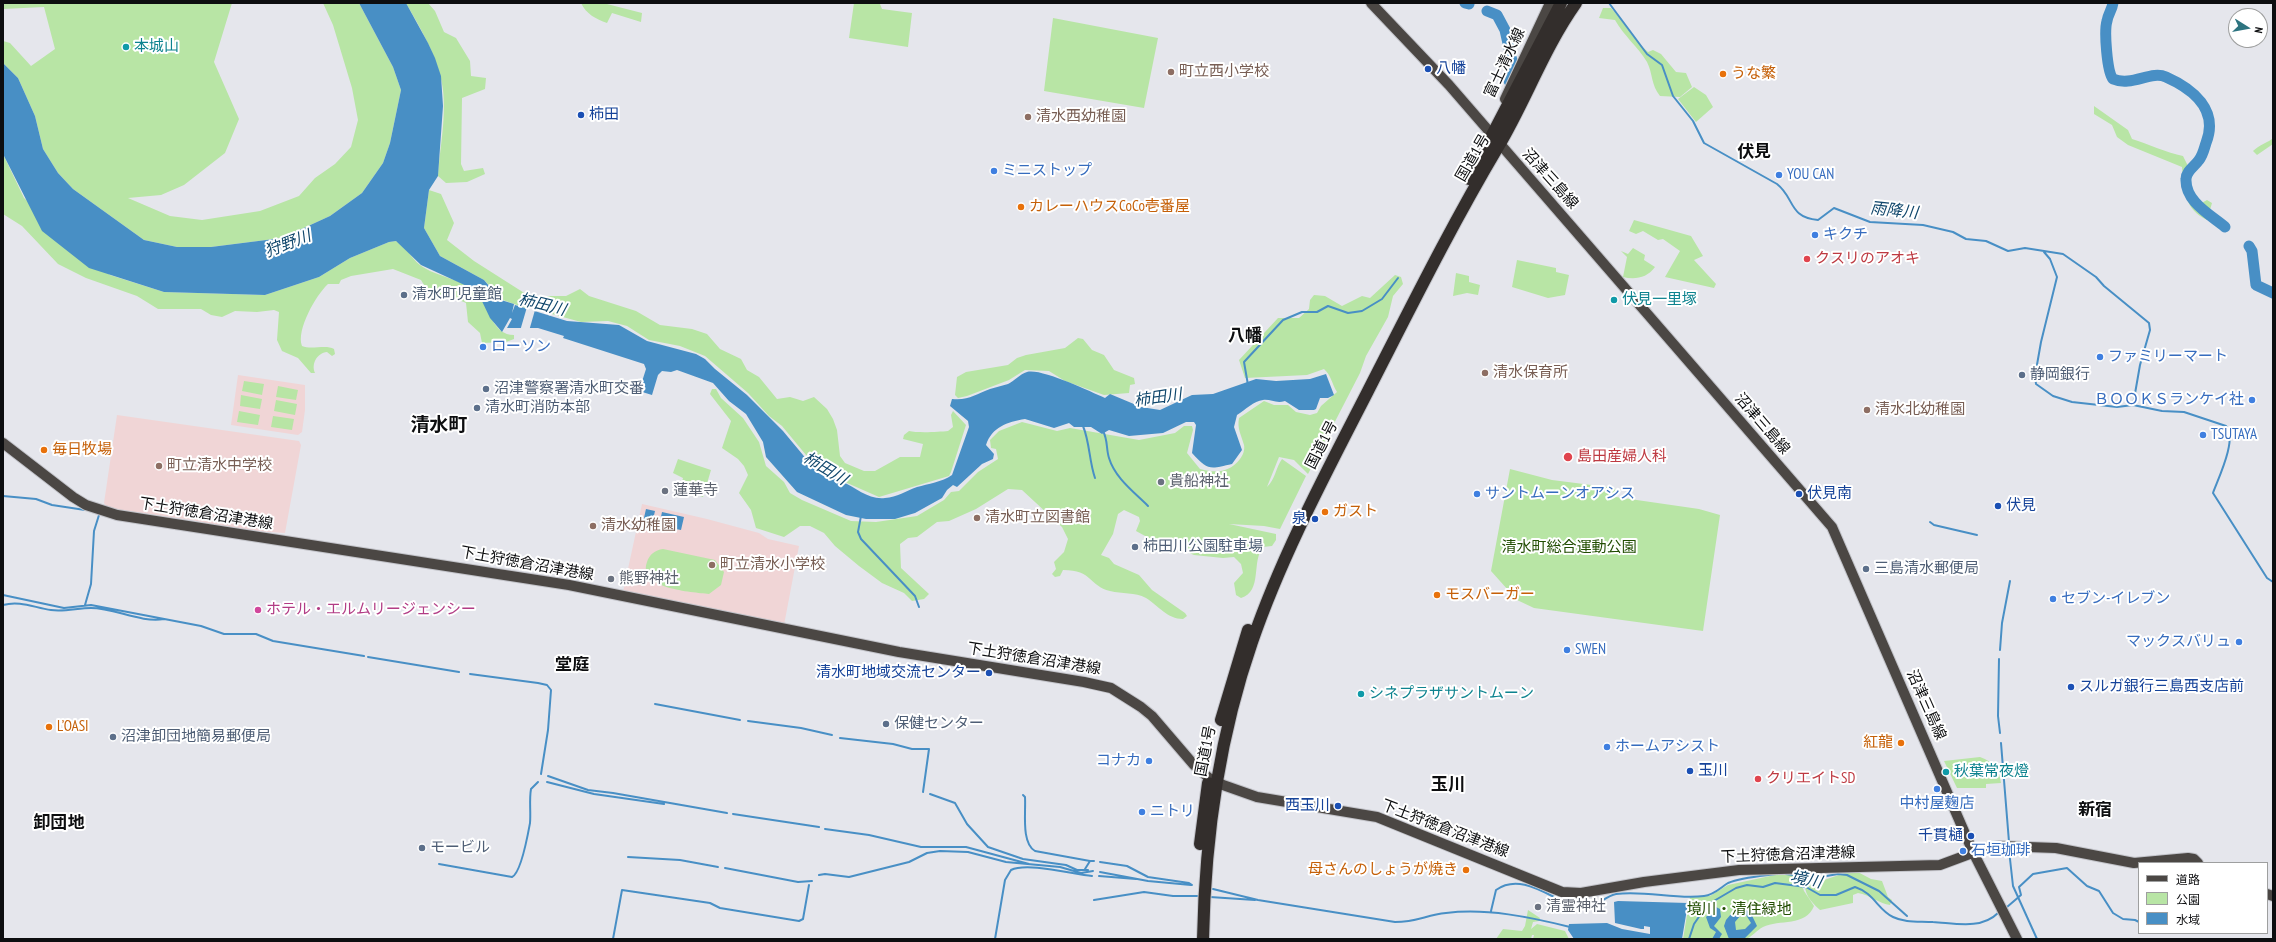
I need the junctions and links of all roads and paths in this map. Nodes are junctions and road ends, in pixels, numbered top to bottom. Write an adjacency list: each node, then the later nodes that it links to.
1 (1371, 3): 5 (main road, 沼津三島線)
2 (1550, 3): 5 (main road, 富士清水線)
3 (1561, 3): 5 (highway, 国道1号)
4 (1576, 3): 5 (highway, 国道1号)
5 (1496, 140): 7 (highway, 国道1号); 8 (main road, 沼津三島線)
6 (3, 444): 7 (main road, 下土狩徳倉沼津港線)
7 (1213, 780): 8 (main road, 下土狩徳倉沼津港線); 12 (highway, 国道1号); 13 (highway, 国道1号)
8 (1974, 852): 11 (main road, 下土狩徳倉沼津港線); 14 (main road, 沼津三島線)
9 (2145, 862): 10 (main road, 下土狩徳倉沼津港線)
10 (2197, 862)
11 (2138, 863)
12 (1196, 939)
13 (1203, 939)
14 (2017, 939)

